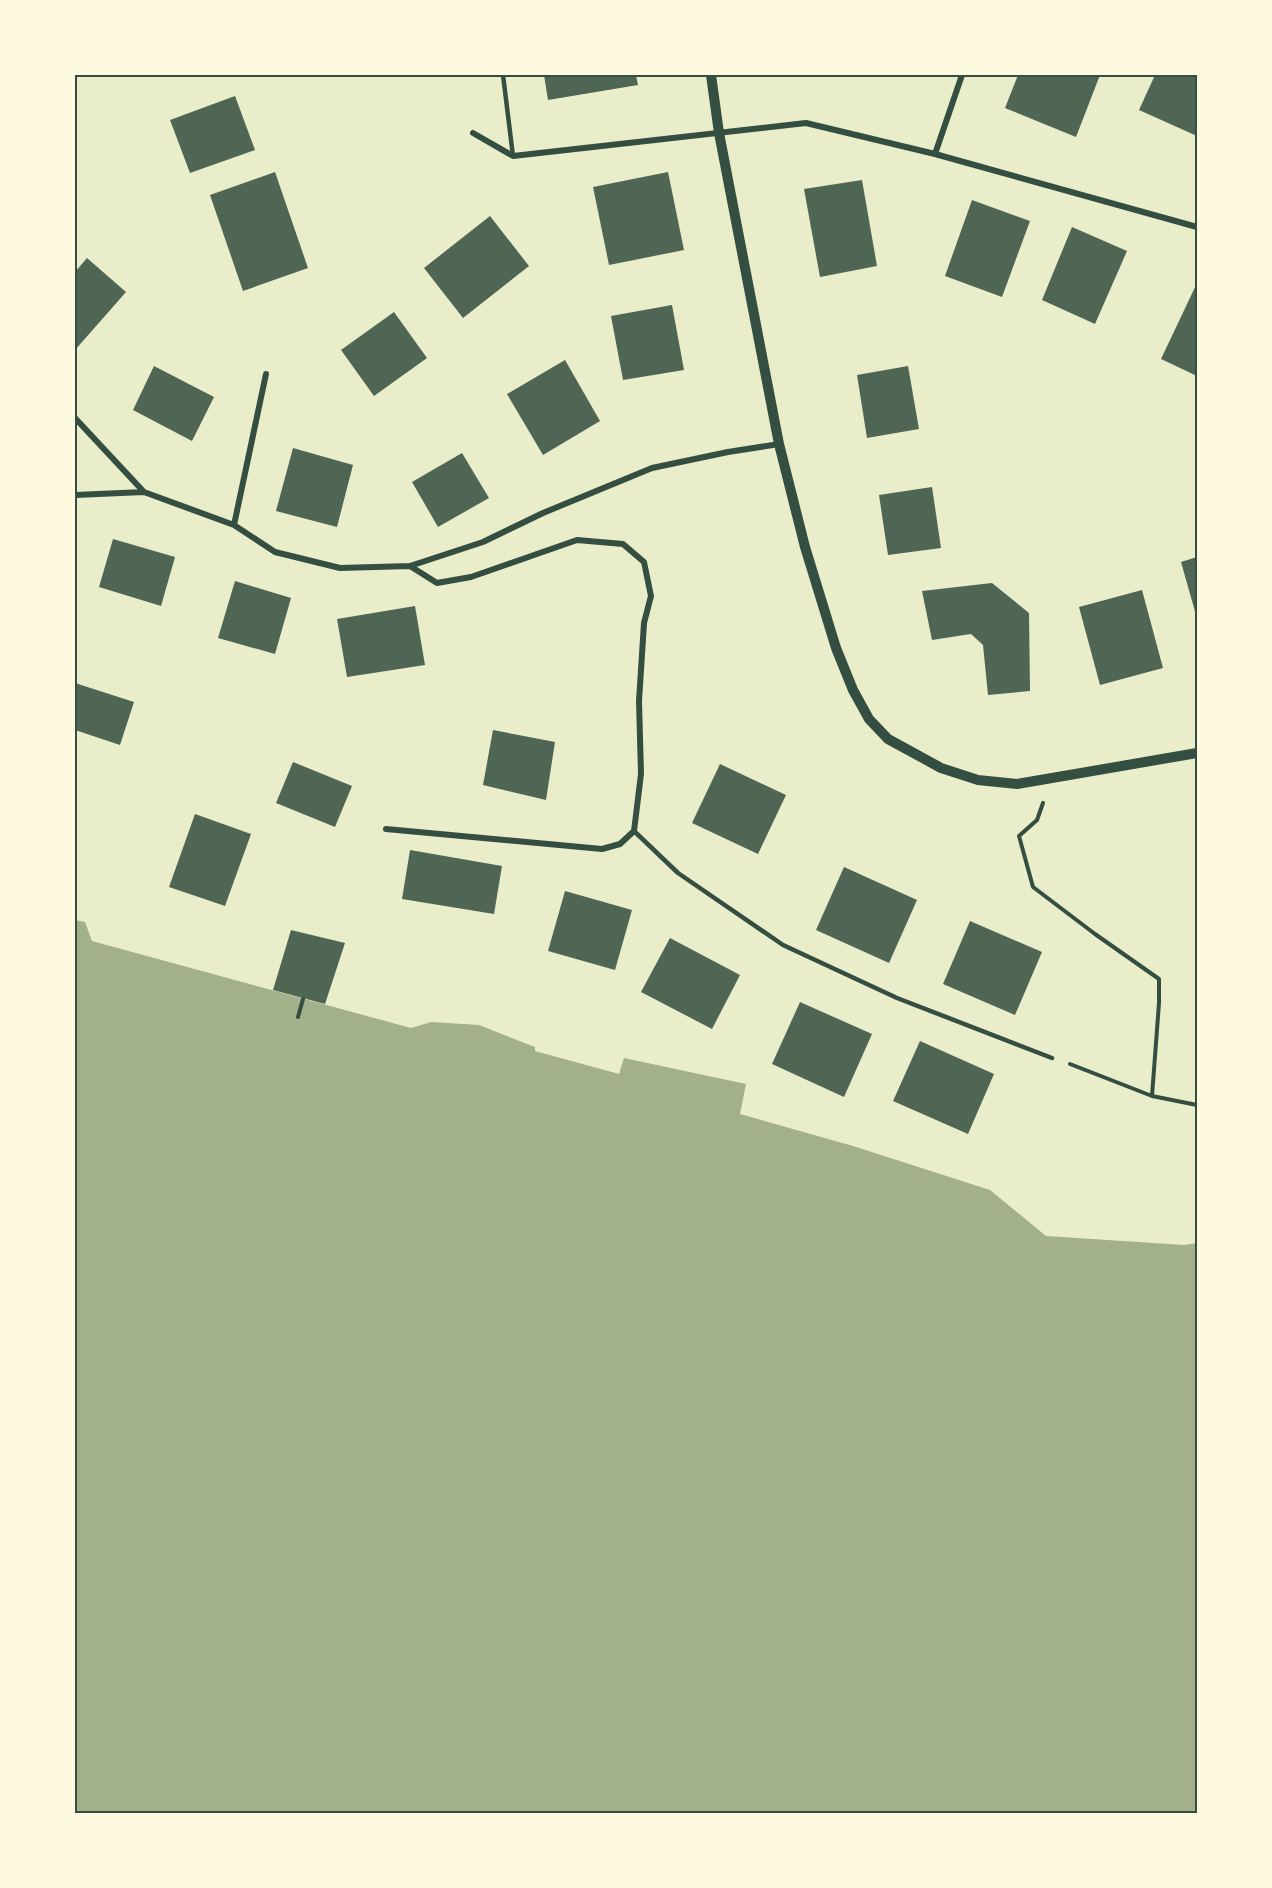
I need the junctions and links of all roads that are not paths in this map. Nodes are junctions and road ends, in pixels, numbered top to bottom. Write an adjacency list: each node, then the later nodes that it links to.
1 (503, 75): 7 (lane)
2 (711, 75): 5 (street)
3 (962, 75): 6 (street)
4 (472, 133): 7 (street)
5 (719, 133): 6 (street); 7 (street); 11 (street)
6 (934, 154): 8 (street)
7 (513, 156)
8 (1197, 226)
9 (266, 374): 14 (street)
10 (75, 418): 12 (street)
11 (779, 444): 15 (street); 16 (street)
12 (144, 492): 13 (street); 14 (street)
13 (75, 495)
14 (234, 525): 15 (street)
15 (410, 566): 18 (street)
16 (1197, 753)
17 (386, 829): 18 (street)
18 (634, 831): 19 (lane)
19 (1052, 1058)

